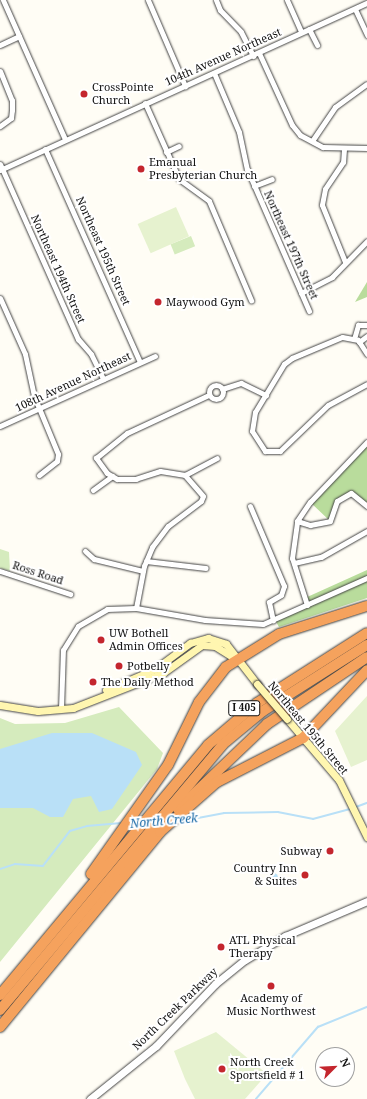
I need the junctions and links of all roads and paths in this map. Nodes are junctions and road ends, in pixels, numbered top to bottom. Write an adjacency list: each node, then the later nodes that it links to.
1 (3, 0): 10 (street)
2 (148, 0): 18 (street)
3 (216, 0): 14 (street)
4 (287, 0): 8 (street)
5 (367, 3): 6 (street, 104th Avenue Northeast)
6 (355, 9): 7 (street, 104th Avenue Northeast); 9 (street)
7 (309, 29): 8 (street, 104th Avenue Northeast); 12 (street)
8 (301, 32): 13 (street, 104th Avenue Northeast)
9 (367, 35)
10 (19, 36): 11 (street); 21 (street)
11 (0, 45)
12 (317, 45)
13 (259, 53): 14 (street, 104th Avenue Northeast); 22 (street)
14 (253, 56): 16 (street, 104th Avenue Northeast)
15 (0, 71): 20 (street)
16 (214, 73): 18 (street, 104th Avenue Northeast); 30 (street, Northeast 197th Street)
17 (367, 84): 22 (street)
18 (185, 86): 19 (street, 104th Avenue Northeast)
19 (145, 103): 21 (street, 104th Avenue Northeast); 27 (street)
20 (0, 126)
21 (65, 140): 25 (street, 104th Avenue Northeast)
22 (312, 141): 26 (street)
23 (179, 146): 27 (street)
24 (367, 148): 26 (street)
25 (45, 149): 28 (street, 104th Avenue Northeast); 42 (street, Northeast 195th Street)
26 (344, 149): 32 (street)
27 (166, 152): 35 (street)
28 (1, 168): 43 (street, Northeast 194th Street)
29 (272, 179): 30 (street, Northeast 197th Street)
30 (254, 186): 33 (street, Northeast 197th Street)
31 (367, 240): 32 (street)
32 (345, 262): 33 (street)
33 (301, 293): 36 (street, Northeast 197th Street)
34 (0, 298): 48 (street)
35 (251, 300)
36 (309, 311)
37 (367, 324): 39 (street)
38 (367, 336): 39 (street)
39 (357, 340): 40 (street); 47 (street)
40 (367, 354)
41 (155, 356): 42 (street, 108th Avenue Northeast)
42 (140, 362): 43 (street, 108th Avenue Northeast)
43 (103, 379): 48 (street, 108th Avenue Northeast)
44 (367, 384): 47 (street)
45 (222, 389): 46 (street); 46 (street); 47 (street)
46 (209, 395): 54 (street)
47 (266, 395)
48 (40, 408): 49 (street, 108th Avenue Northeast); 52 (street)
49 (0, 426)
50 (367, 442): 58 (street)
51 (217, 458): 53 (street)
52 (39, 475)
53 (185, 475): 54 (street); 61 (street)
54 (112, 476): 55 (street)
55 (93, 490)
56 (250, 506): 71 (street)
57 (367, 506): 58 (street)
58 (298, 521): 62 (street)
59 (367, 531): 62 (street)
60 (85, 551): 65 (street)
61 (146, 561): 63 (street); 65 (street)
62 (294, 563): 68 (street)
63 (206, 568)
64 (0, 571): 67 (street, Ross Road)
65 (143, 571): 70 (street)
66 (367, 578): 68 (street)
67 (70, 594)
68 (307, 605): 71 (street)
69 (367, 606): 77 (highway)
70 (136, 608): 71 (street); 80 (street)
71 (273, 621)
72 (367, 629): 83 (highway, I 405)
73 (367, 633): 83 (highway, I 405)
74 (367, 640): 83 (highway, I 405)
75 (367, 645): 83 (highway, I 405)
76 (367, 657): 82 (highway)
77 (236, 659): 80 (main road, Northeast 195th Street); 81 (main road, Northeast 195th Street, bridge); 83 (highway)
78 (367, 670): 81 (highway)
79 (0, 704): 80 (main road)
80 (61, 708)
81 (302, 738): 82 (highway); 86 (main road, Northeast 195th Street)
82 (178, 813): 92 (highway)
83 (149, 814): 84 (highway, I 405); 85 (highway, I 405)
84 (145, 831): 90 (highway, I 405); 91 (highway, I 405)
85 (127, 833): 88 (highway, I 405); 89 (highway, I 405)
86 (367, 837)
87 (367, 901): 93 (street, North Creek Parkway)
88 (0, 987)
89 (0, 995)
90 (0, 1005)
91 (0, 1010)
92 (0, 1027)
93 (90, 1099)

